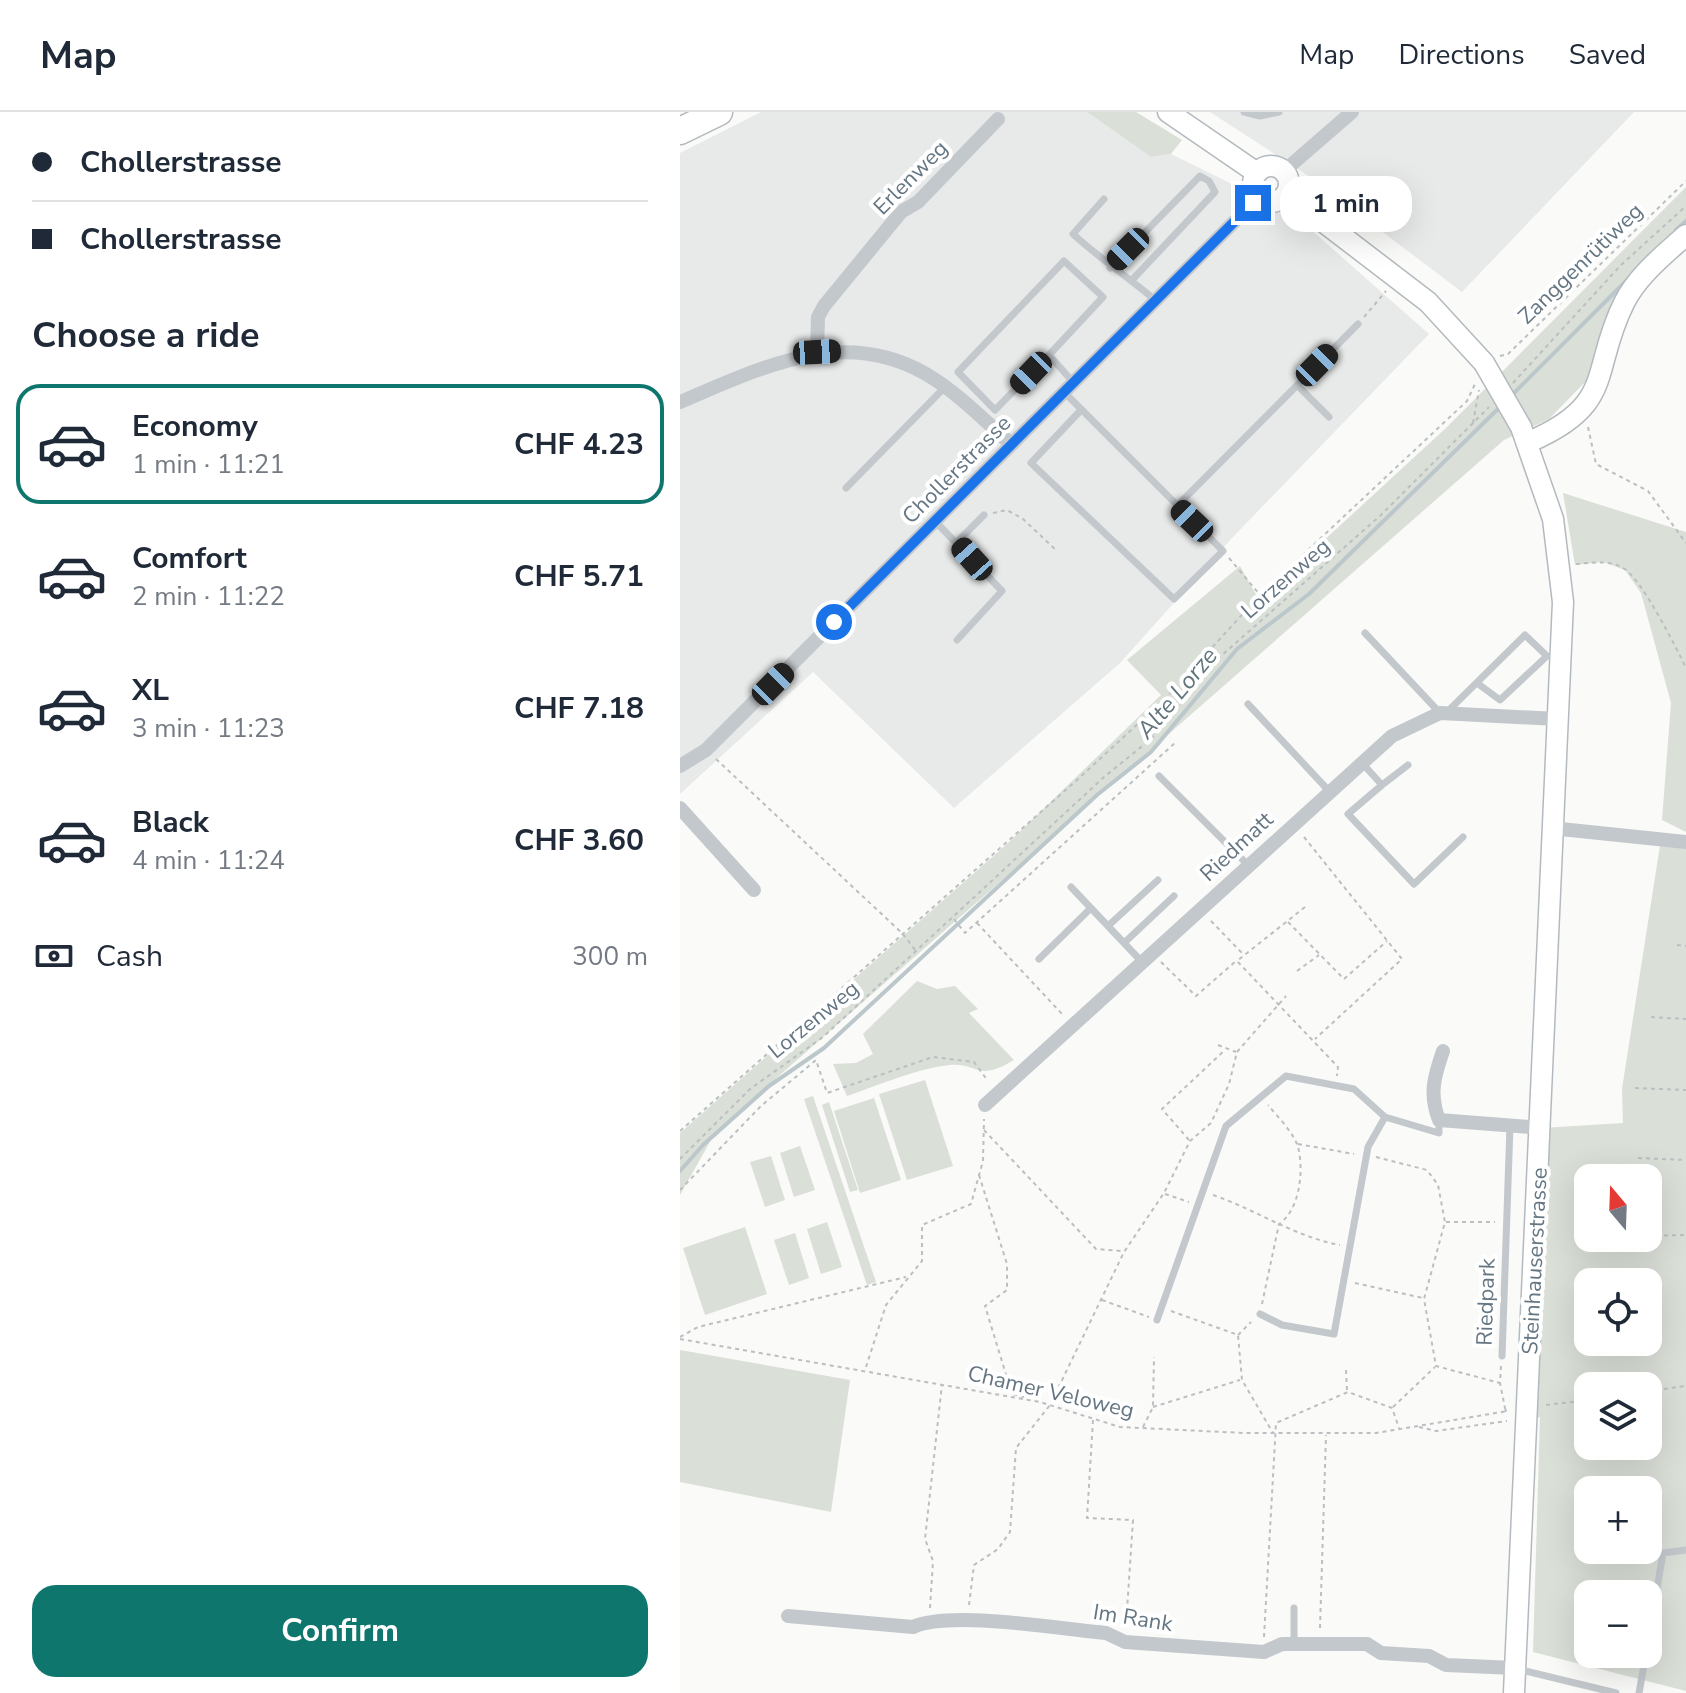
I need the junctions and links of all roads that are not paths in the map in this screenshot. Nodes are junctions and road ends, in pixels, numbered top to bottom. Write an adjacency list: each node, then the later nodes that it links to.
1 (719, 112): 7 (highway)
2 (1168, 112): 9 (street)
3 (1244, 112): 4 (lane)
4 (1279, 112)
5 (1352, 112): 8 (street)
6 (998, 119): 18 (street, Erlenweg)
7 (680, 131)
8 (1284, 171): 9 (street); 10 (street)
9 (1257, 173): 11 (street)
10 (1287, 194): 11 (street); 26 (street, Steinhauserstrasse, bridge)
11 (1259, 197): 16 (street, Chollerstrasse)
12 (1104, 199): 14 (lane)
13 (1686, 235): 26 (street)
14 (1110, 268): 15 (lane); 15 (lane)
15 (1132, 280): 16 (lane)
16 (1155, 300): 22 (street, Chollerstrasse)
17 (1358, 324): 20 (lane)
18 (817, 352): 21 (street); 23 (street)
19 (1049, 355): 19 (lane); 22 (lane)
20 (1297, 385): 25 (lane); 29 (lane)
21 (945, 387): 27 (street); 28 (lane)
22 (1069, 387): 24 (lane); 27 (street, Chollerstrasse)
23 (680, 402)
24 (1081, 410): 29 (lane); 29 (lane)
25 (1329, 417)
26 (1525, 435): 38 (street, Steinhauserstrasse)
27 (1011, 444): 31 (street, Chollerstrasse)
28 (846, 488)
29 (1177, 506)
30 (984, 515): 32 (lane)
31 (935, 521): 32 (lane); 41 (street, Chollerstrasse)
32 (957, 542): 34 (lane)
33 (1365, 633): 37 (lane)
34 (957, 640)
35 (1477, 683): 35 (lane); 37 (lane)
36 (1248, 704): 44 (lane)
37 (1443, 713): 38 (street, Riedmatt); 39 (street, Riedmatt)
38 (1557, 719): 46 (street, Steinhauserstrasse)
39 (1362, 763): 43 (lane); 44 (street, Riedmatt)
40 (1408, 765): 43 (lane)
41 (680, 766)
42 (1159, 776): 49 (lane)
43 (1382, 785): 47 (lane)
44 (1329, 791): 49 (street, Riedmatt)
45 (680, 808): 52 (street)
46 (1551, 828): 48 (street); 64 (street, Steinhauserstrasse)
47 (1463, 837)
48 (1686, 842)
49 (1248, 865): 57 (street, Riedmatt)
50 (1158, 880): 55 (lane)
51 (1071, 887): 54 (lane)
52 (754, 890)
53 (1174, 896): 56 (lane)
54 (1091, 908): 55 (lane); 58 (lane)
55 (1108, 926): 56 (lane)
56 (1124, 943): 57 (lane)
57 (1147, 958): 60 (street, Riedmatt)
58 (1039, 959)
59 (1443, 1051): 62 (street)
60 (985, 1105)
61 (1385, 1117): 62 (lane); 65 (lane); 66 (lane)
62 (1439, 1120): 63 (street)
63 (1510, 1126): 64 (street); 67 (lane, Riedpark)
64 (1542, 1128): 73 (street, Steinhauserstrasse)
65 (1260, 1314)
66 (1157, 1320)
67 (1502, 1356)
68 (1686, 1550): 69 (lane)
69 (1658, 1580)
70 (1294, 1608): 72 (lane)
71 (788, 1616): 72 (street, Im Rank)
72 (1294, 1644): 73 (street, Im Rank)
73 (1515, 1668): 75 (street, Steinhauserstrasse); 76 (lane)
74 (1643, 1668): 77 (lane)
75 (1514, 1693)
76 (1616, 1693)
77 (1639, 1693)

